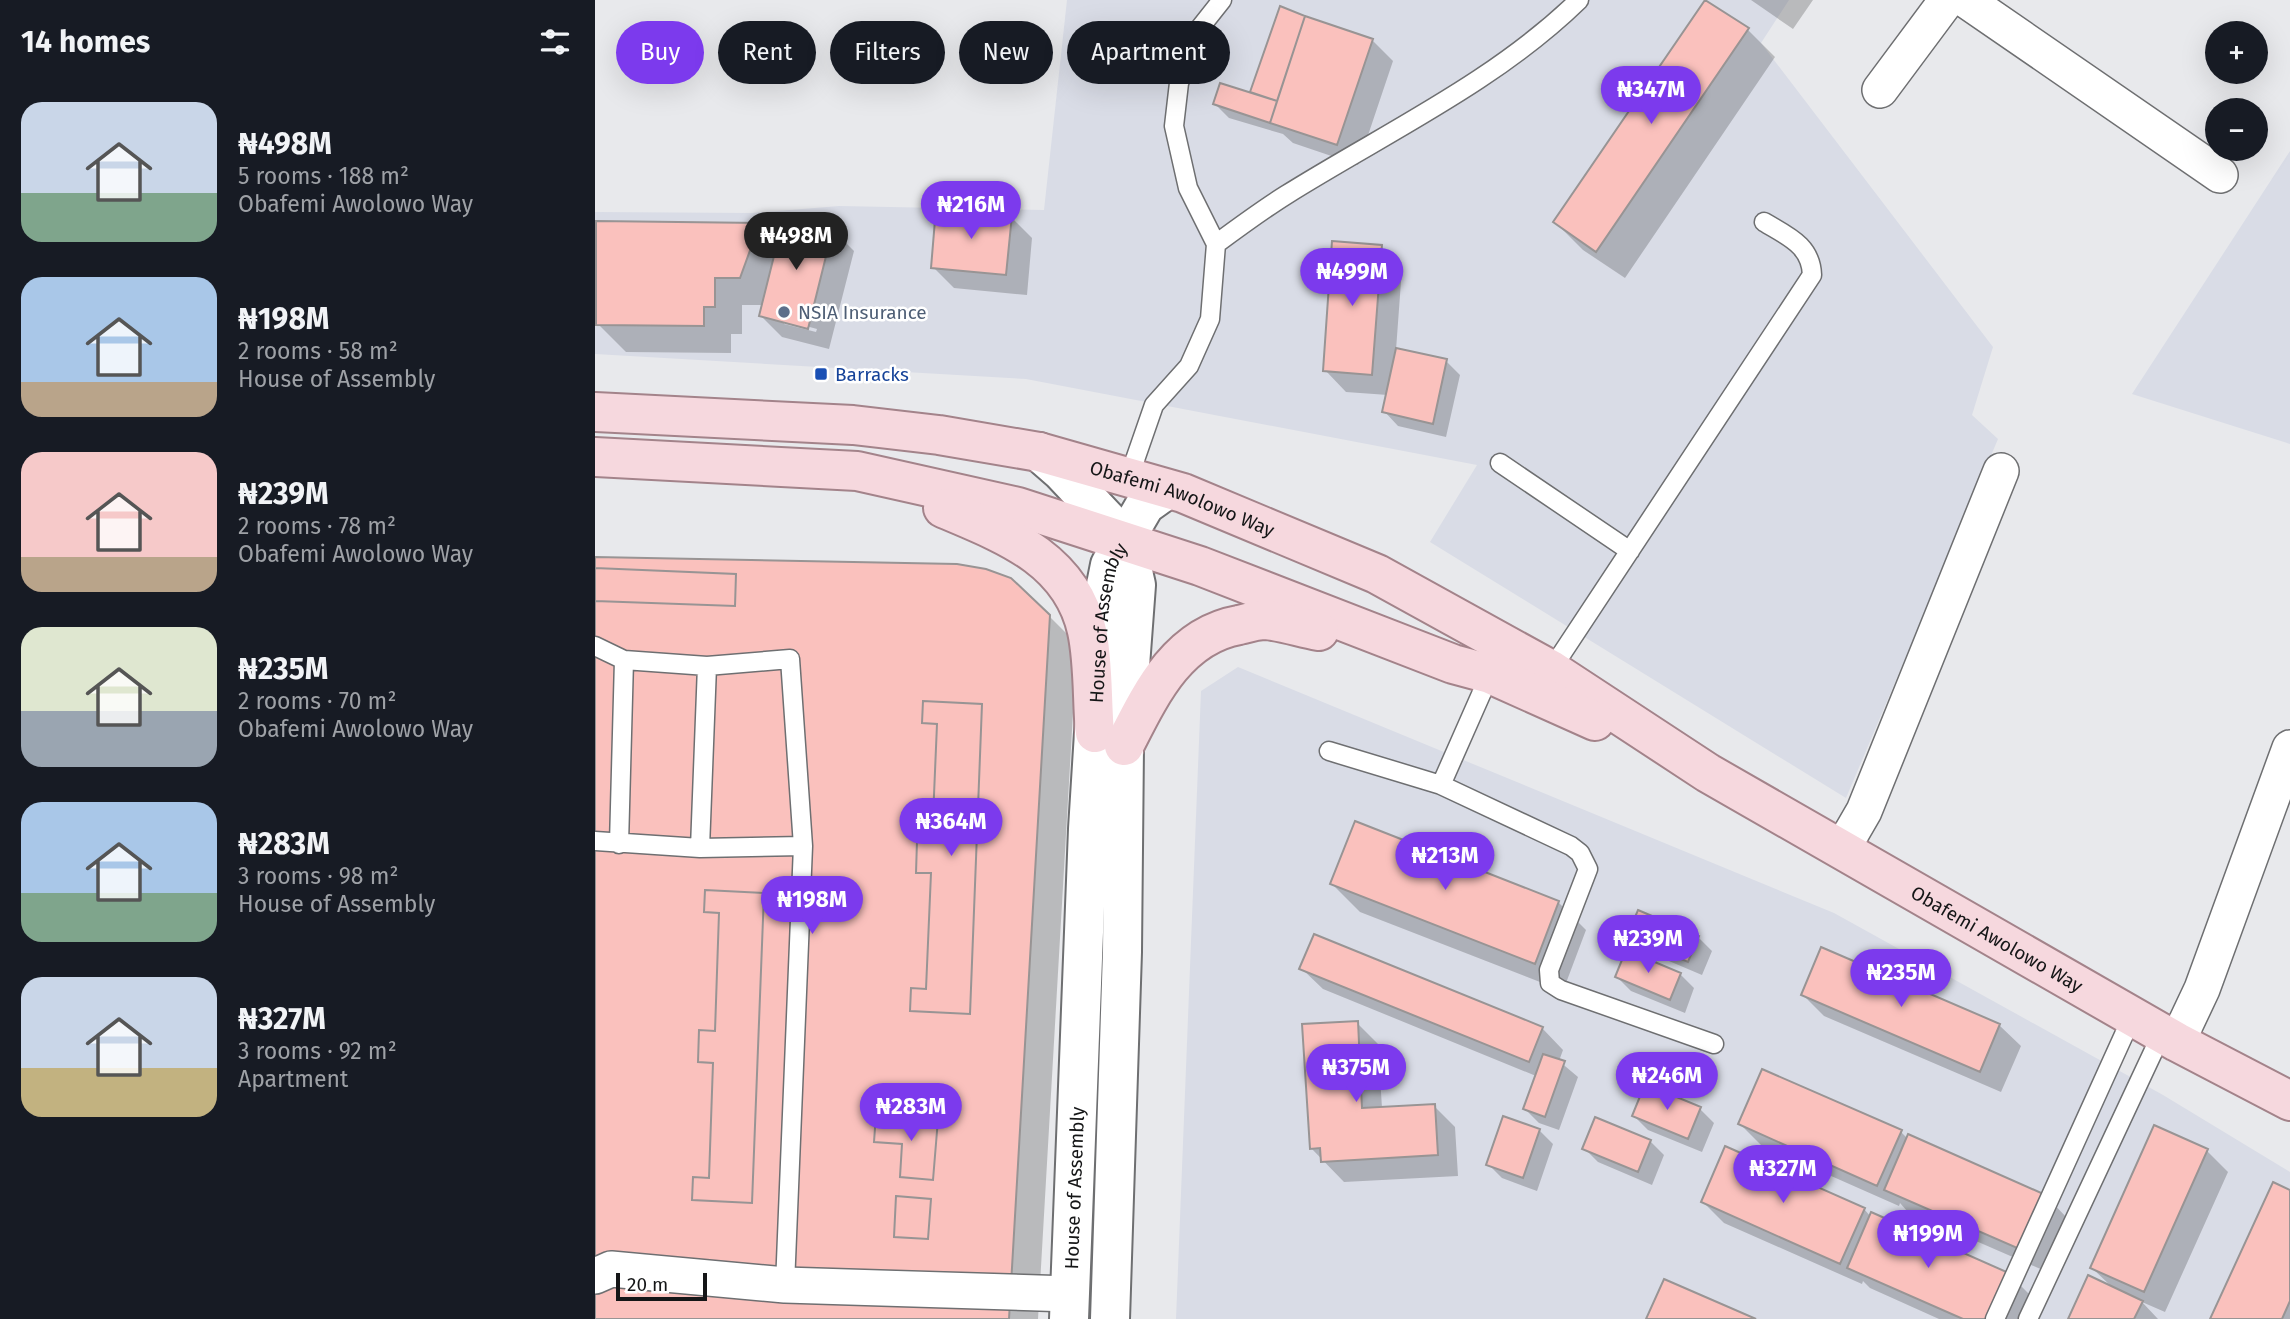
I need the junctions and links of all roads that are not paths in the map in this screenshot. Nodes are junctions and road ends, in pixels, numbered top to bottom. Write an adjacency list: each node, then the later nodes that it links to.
1 (1221, 0): 8 (lane)
2 (1579, 0): 8 (lane)
3 (1947, 0): 5 (street)
4 (1966, 0): 6 (street)
5 (1880, 90)
6 (2220, 175)
7 (1764, 222): 18 (lane)
8 (1216, 244): 15 (lane)
9 (595, 412): 10 (main road, Obafemi Awolowo Way)
10 (1039, 452): 15 (main road, Obafemi Awolowo Way); 17 (street)
11 (595, 457): 13 (main road, Obafemi Awolowo Way)
12 (1500, 463): 18 (lane)
13 (857, 471): 17 (main road, Obafemi Awolowo Way); 25 (main road)
14 (2001, 471): 34 (street)
15 (1129, 477): 16 (main road, Obafemi Awolowo Way)
16 (1166, 490): 17 (street); 23 (main road, Obafemi Awolowo Way)
17 (1126, 540): 21 (main road, Obafemi Awolowo Way); 25 (street, House of Assembly)
18 (1630, 551): 23 (lane)
19 (595, 646): 20 (lane)
20 (624, 660): 22 (lane); 31 (lane)
21 (1453, 664): 24 (main road, Obafemi Awolowo Way); 25 (main road)
22 (708, 666): 32 (lane); 33 (lane)
23 (1551, 670): 28 (main road, Obafemi Awolowo Way)
24 (1490, 674): 28 (main road, Obafemi Awolowo Way); 29 (lane)
25 (1109, 740): 42 (street, House of Assembly); 43 (street, House of Assembly)
26 (2290, 748): 35 (street)
27 (1328, 751): 29 (lane)
28 (1708, 773): 34 (main road, Obafemi Awolowo Way)
29 (1441, 785): 36 (lane)
30 (595, 841): 31 (lane)
31 (619, 844): 33 (lane)
32 (803, 846): 33 (lane); 41 (lane)
33 (700, 848)
34 (1842, 849): 35 (main road, Obafemi Awolowo Way)
35 (2157, 1031): 37 (main road, Obafemi Awolowo Way); 38 (lane); 39 (lane)
36 (1714, 1044)
37 (2290, 1101)
38 (2062, 1175): 39 (lane); 44 (lane)
39 (2089, 1189): 45 (lane)
40 (595, 1276): 41 (street)
41 (785, 1284): 42 (street)
42 (1070, 1307)
43 (1110, 1319)
44 (1995, 1319)
45 (2028, 1319)

